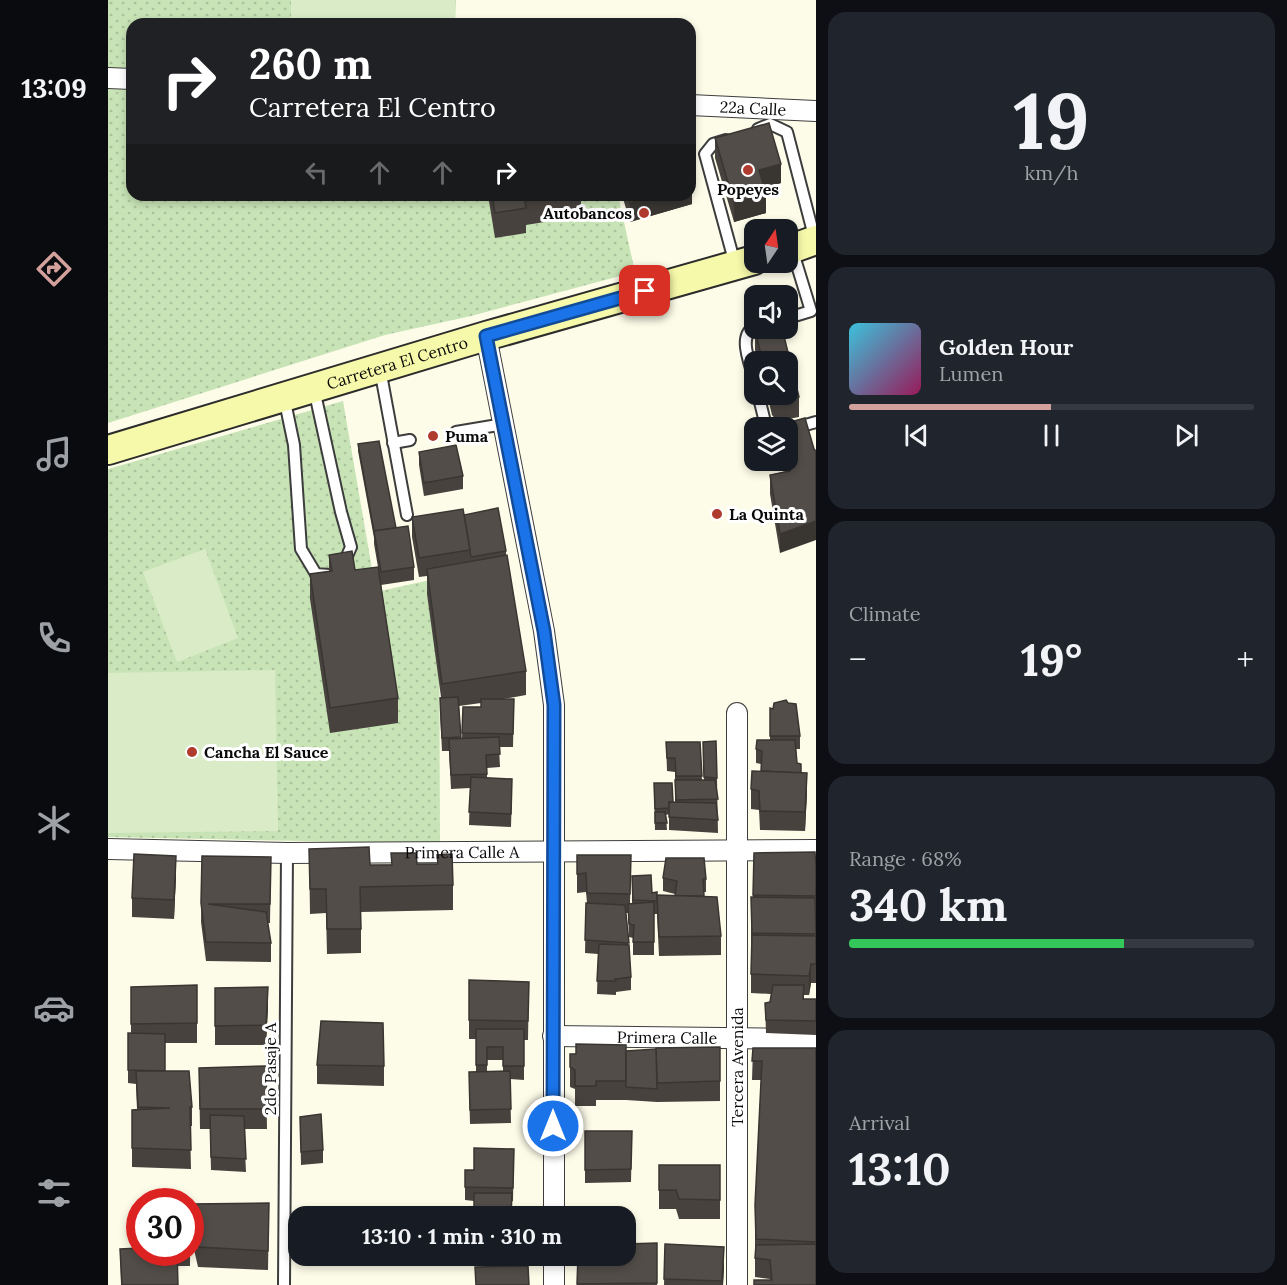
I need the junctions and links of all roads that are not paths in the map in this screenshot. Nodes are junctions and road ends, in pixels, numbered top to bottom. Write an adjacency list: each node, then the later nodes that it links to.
1 (108, 78): 2 (street)
2 (126, 79)
3 (696, 105): 4 (street, 22a Calle)
4 (816, 111)
5 (803, 245): 6 (lane); 8 (lane)
6 (744, 260)
7 (744, 263): 9 (main road, Carretera El Centro)
8 (798, 315)
9 (486, 336): 10 (main road, Carretera El Centro); 14 (street)
10 (380, 369): 11 (main road, Carretera El Centro); 18 (lane)
11 (314, 388): 12 (main road, Carretera El Centro); 12 (lane)
12 (284, 397): 19 (main road, Carretera El Centro)
13 (816, 422): 15 (lane)
14 (504, 424): 16 (lane); 25 (street)
15 (798, 427)
16 (456, 432)
17 (410, 440): 18 (lane)
18 (393, 442): 20 (lane)
19 (108, 450)
20 (407, 515)
21 (737, 713): 23 (street, Tercera Avenida)
22 (108, 849): 26 (street, Primera Calle A)
23 (739, 849): 24 (street, Primera Calle A); 25 (street, Primera Calle A); 28 (street, Tercera Avenida)
24 (816, 850)
25 (555, 851): 26 (street, Primera Calle A); 27 (street)
26 (287, 853): 32 (lane, 2do Pasaje A)
27 (553, 1036): 28 (street, Primera Calle); 30 (street)
28 (737, 1038): 29 (street, Primera Calle); 34 (street, Tercera Avenida)
29 (816, 1039)
30 (554, 1206)
31 (554, 1266): 33 (street)
32 (284, 1285)
33 (554, 1285)
34 (737, 1285)

